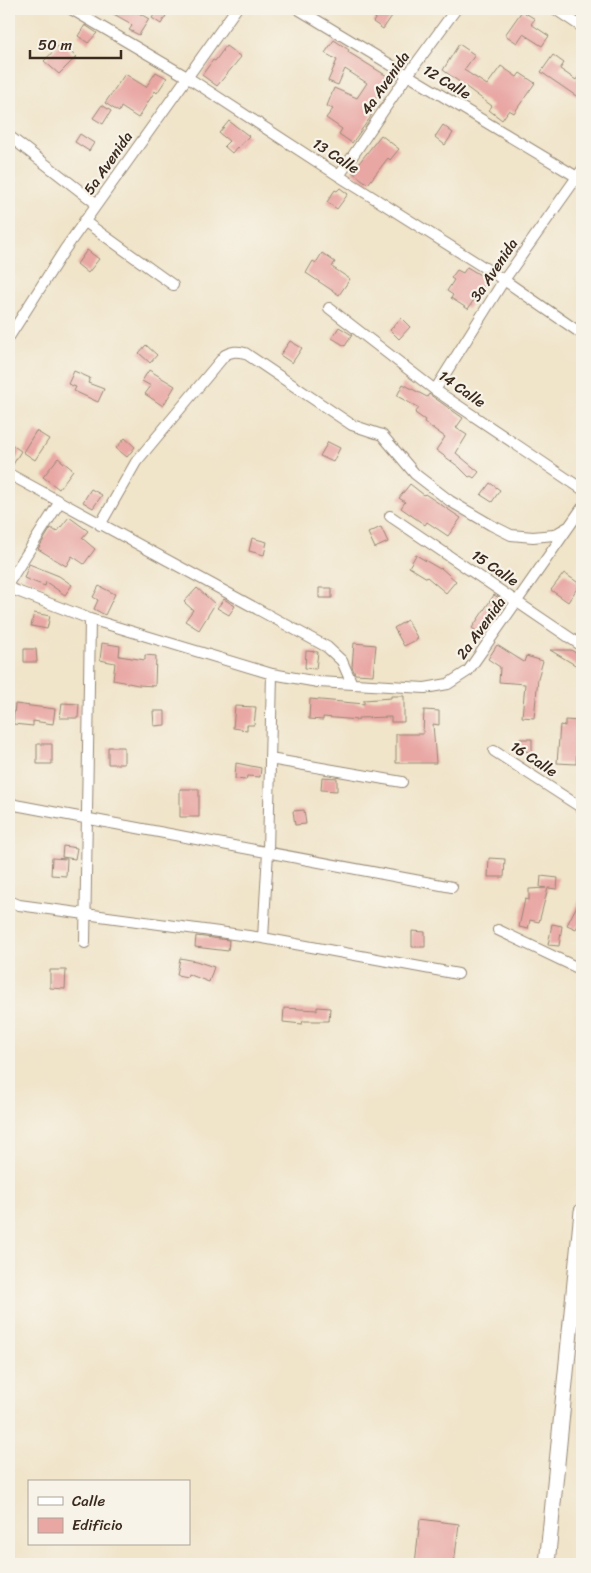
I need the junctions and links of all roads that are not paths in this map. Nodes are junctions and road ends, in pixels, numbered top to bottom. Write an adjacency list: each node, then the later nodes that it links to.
1 (71, 9): 8 (street, 13 Calle)
2 (236, 9): 8 (street, 5a Avenida)
3 (298, 9): 7 (street, 12 Calle)
4 (456, 9): 7 (street, 4a Avenida)
5 (555, 9): 6 (street)
6 (582, 27)
7 (408, 76): 10 (street, 4a Avenida); 11 (street, 12 Calle)
8 (187, 77): 10 (street, 13 Calle); 12 (street, 5a Avenida)
9 (9, 136): 12 (street)
10 (339, 176): 14 (street, 13 Calle)
11 (581, 176): 14 (street, 3a Avenida)
12 (97, 204): 13 (street, 5a Avenida)
13 (84, 222): 15 (street); 18 (street, 5a Avenida)
14 (504, 280): 17 (street, 13 Calle); 19 (street, 3a Avenida)
15 (173, 285)
16 (329, 308): 19 (street, 14 Calle)
17 (582, 334)
18 (9, 337)
19 (435, 390): 21 (street, 14 Calle)
20 (9, 474): 22 (street)
21 (582, 489)
22 (59, 503): 25 (street); 27 (street)
23 (582, 508): 26 (street, 2a Avenida)
24 (390, 516): 29 (street, 15 Calle)
25 (100, 525): 26 (street); 33 (street)
26 (571, 525): 29 (street, 2a Avenida)
27 (9, 582)
28 (9, 588): 30 (street)
29 (518, 602): 31 (street, 15 Calle); 33 (street, 2a Avenida)
30 (90, 619): 32 (street); 39 (street)
31 (582, 646)
32 (272, 674): 33 (street); 35 (street)
33 (352, 684)
34 (494, 751): 38 (street, 16 Calle)
35 (270, 759): 36 (street); 40 (street)
36 (402, 782)
37 (9, 801): 39 (street)
38 (582, 808)
39 (87, 818): 40 (street); 43 (street)
40 (268, 852): 41 (street); 45 (street)
41 (452, 887)
42 (9, 901): 43 (street)
43 (86, 913): 45 (street); 46 (street)
44 (498, 930): 47 (street)
45 (263, 938): 48 (street)
46 (86, 943)
47 (582, 970)
48 (458, 974)
49 (582, 1211): 50 (main road)
50 (547, 1564)

